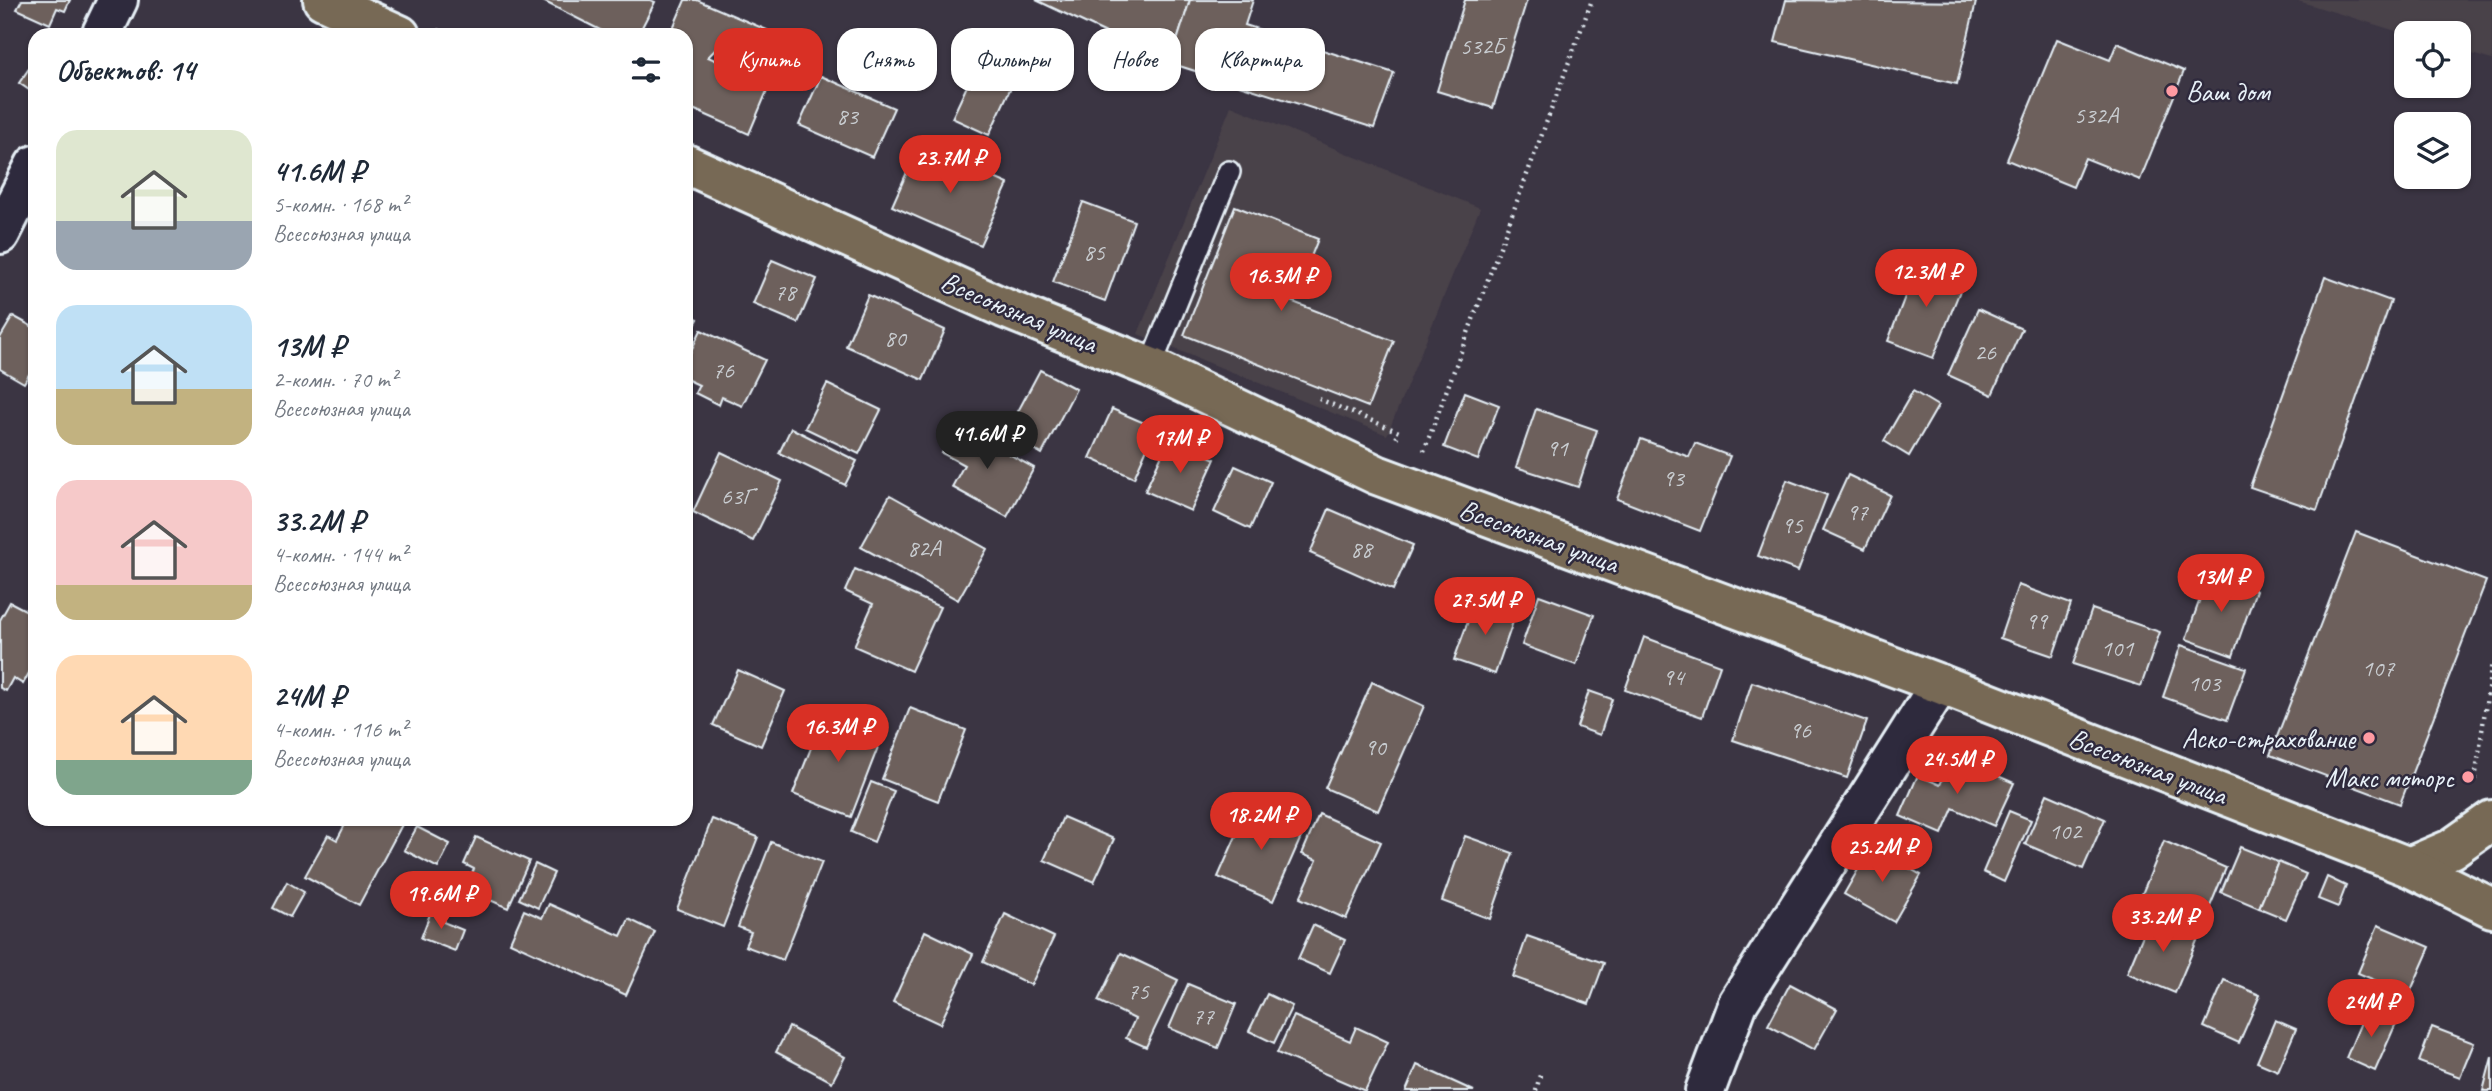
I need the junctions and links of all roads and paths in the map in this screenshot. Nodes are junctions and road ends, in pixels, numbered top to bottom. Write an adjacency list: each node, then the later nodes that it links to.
1 (118, 0): 4 (street)
2 (323, 0): 5 (main road)
3 (1592, 0): 11 (path)
4 (104, 28)
5 (385, 28)
6 (693, 167): 10 (main road, Всесоюзная улица)
7 (1229, 172): 10 (lane)
8 (28, 178): 9 (street)
9 (0, 234)
10 (1150, 367): 11 (main road, Всесоюзная улица)
11 (1410, 488): 12 (main road, Всесоюзная улица)
12 (1940, 684): 14 (main road, Всесоюзная улица); 19 (street)
13 (2492, 820): 14 (main road)
14 (2409, 867): 15 (main road, Всесоюзная улица); 16 (main road, Всесоюзная улица)
15 (2492, 880)
16 (2492, 908)
17 (1541, 1071): 18 (path)
18 (1536, 1091)
19 (1705, 1091)

